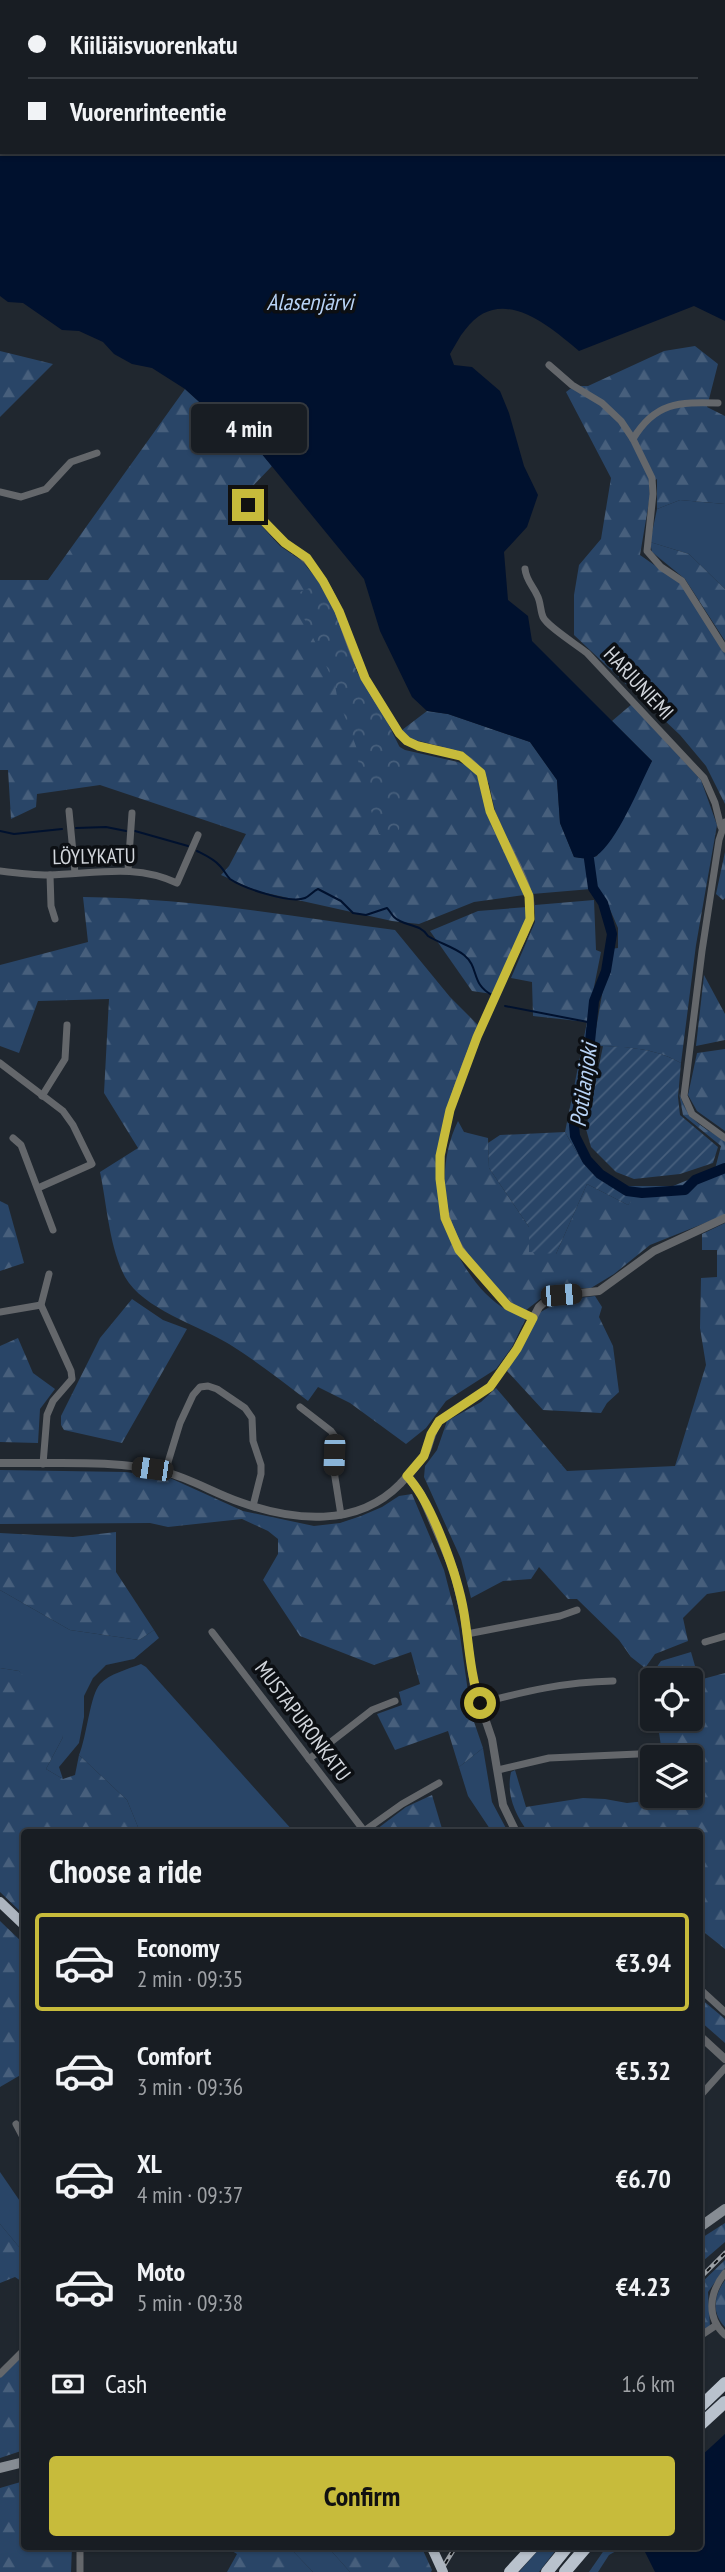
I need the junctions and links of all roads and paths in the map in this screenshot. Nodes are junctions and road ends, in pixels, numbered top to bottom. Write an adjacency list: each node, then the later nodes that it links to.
1 (549, 365): 3 (street)
2 (718, 403): 3 (street)
3 (634, 439): 8 (street)
4 (97, 453): 5 (street)
5 (0, 492)
6 (248, 505): 29 (street)
7 (525, 569): 11 (street, HARJUNIEMI)
8 (725, 649)
9 (69, 811): 15 (street)
10 (132, 813): 13 (street)
11 (723, 825): 22 (street, HARJUNIEMI)
12 (198, 835): 13 (street, LÖYLYKATU)
13 (128, 870): 15 (street, LÖYLYKATU)
14 (0, 871): 16 (street, LÖYLYKATU)
15 (75, 873): 16 (street, LÖYLYKATU)
16 (50, 875): 17 (street)
17 (55, 919)
18 (67, 1025): 20 (street)
19 (0, 1063): 20 (street)
20 (42, 1096): 23 (street)
21 (13, 1138): 23 (street)
22 (725, 1138)
23 (38, 1188): 25 (street)
24 (725, 1218): 29 (street)
25 (53, 1230)
26 (49, 1274): 27 (street)
27 (41, 1305): 28 (street); 32 (street)
28 (0, 1312)
29 (533, 1318): 34 (street)
30 (300, 1407): 36 (street)
31 (0, 1463): 32 (street)
32 (43, 1464): 33 (street)
33 (165, 1472): 35 (street); 35 (street)
34 (407, 1476): 36 (street); 39 (street)
35 (253, 1506): 36 (street)
36 (341, 1516)
37 (578, 1611): 39 (street)
38 (212, 1632): 46 (street, MUSTAPURONKATU)
39 (467, 1634): 44 (street)
40 (725, 1636): 41 (street)
41 (705, 1642)
42 (613, 1681): 44 (street)
43 (395, 1701): 46 (street)
44 (480, 1703): 47 (street)
45 (640, 1754): 47 (street)
46 (309, 1759): 49 (street, MUSTAPURONKATU)
47 (498, 1770): 51 (street)
48 (439, 1783): 50 (street)
49 (363, 1829)
50 (369, 1829)
51 (515, 1829)
52 (0, 1902): 53 (highway)
53 (21, 1922)
54 (703, 1992): 55 (street)
55 (725, 2012)
56 (703, 2039): 57 (street)
57 (725, 2059)
58 (725, 2068): 59 (street)
59 (703, 2093)
60 (16, 2124): 61 (street)
61 (21, 2133)
62 (725, 2209): 63 (main road)
63 (703, 2225)
64 (725, 2273): 65 (street)
65 (715, 2326): 66 (street); 67 (street)
66 (703, 2334)
67 (725, 2335)
68 (21, 2353): 69 (street)
69 (0, 2374)
70 (725, 2383): 72 (highway)
71 (725, 2402): 73 (highway)
72 (703, 2404)
73 (703, 2423)
74 (21, 2463): 75 (main road)
75 (0, 2469)
76 (80, 2550): 81 (street)
77 (432, 2550): 82 (highway, bridge)
78 (530, 2550): 83 (highway)
79 (565, 2550): 84 (highway)
80 (584, 2550): 85 (highway)
81 (80, 2572)
82 (443, 2572)
83 (510, 2572)
84 (547, 2572)
85 (565, 2572)

